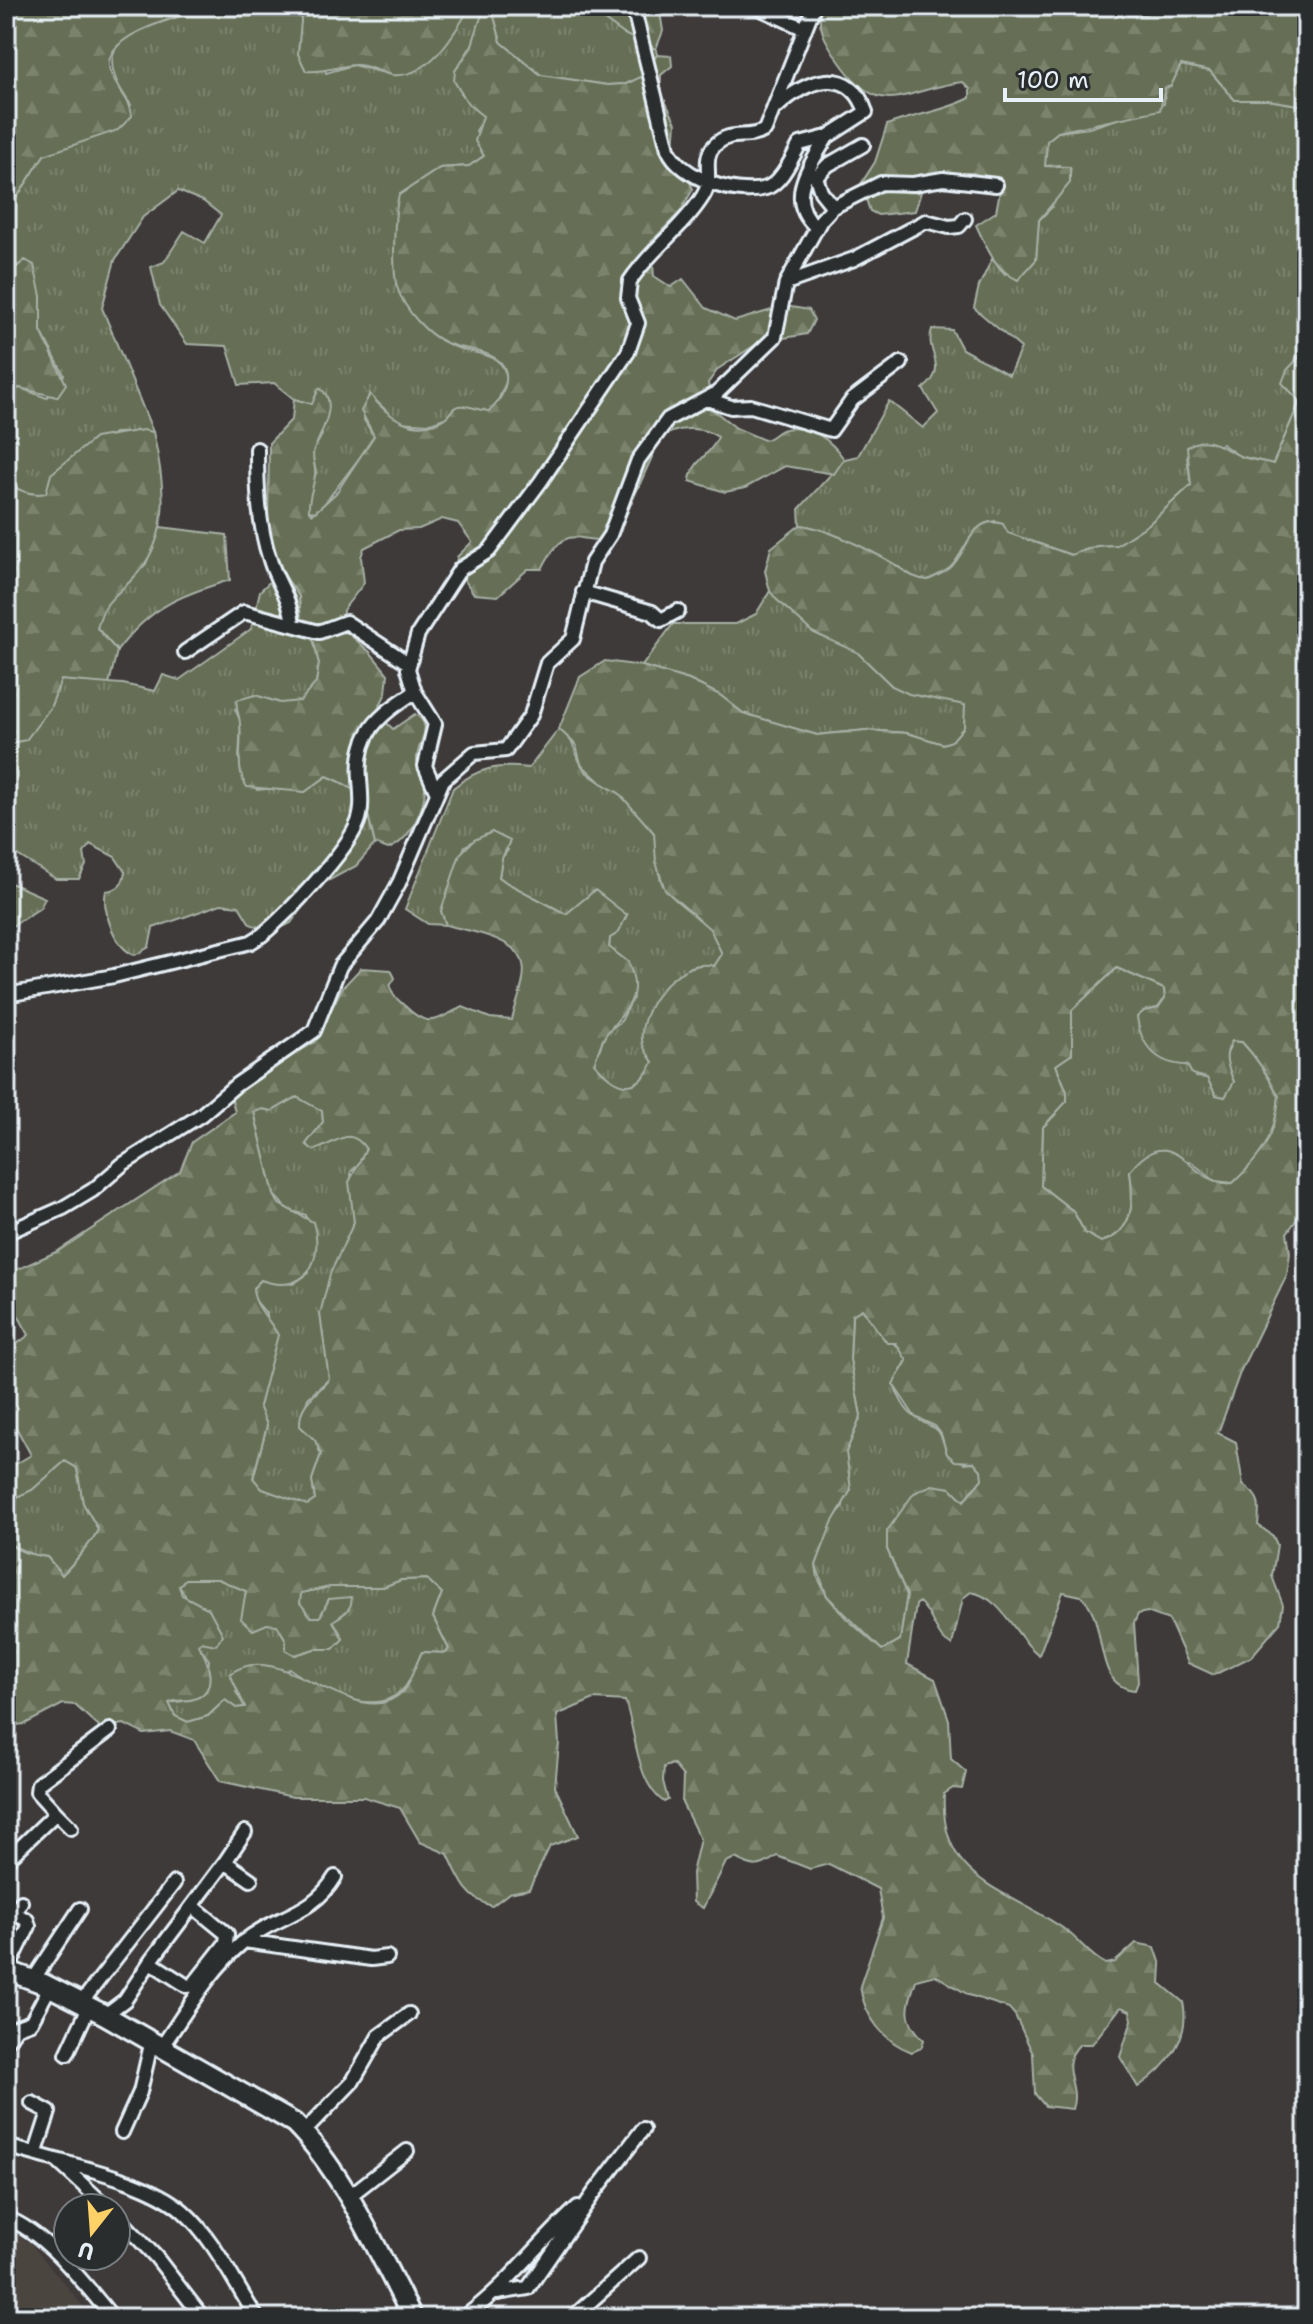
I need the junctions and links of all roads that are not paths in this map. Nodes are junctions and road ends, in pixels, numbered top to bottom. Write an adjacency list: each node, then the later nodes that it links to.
1 (633, 6): 8 (street)
2 (755, 6): 4 (street)
3 (814, 6): 4 (street)
4 (805, 29): 5 (street)
5 (773, 112): 6 (street); 8 (street)
6 (827, 137): 8 (street); 12 (street)
7 (863, 145): 10 (street)
8 (711, 183): 21 (street)
9 (996, 185): 10 (street)
10 (833, 207): 12 (street)
11 (965, 219): 13 (street)
12 (816, 227): 13 (street)
13 (786, 283): 15 (street)
14 (901, 363): 15 (street)
15 (707, 399): 17 (street)
16 (257, 449): 19 (street)
17 (583, 592): 18 (street); 23 (street)
18 (678, 611)
19 (293, 623): 20 (street); 21 (street)
20 (185, 652)
21 (408, 663): 22 (street)
22 (415, 692): 23 (street); 24 (street)
23 (436, 791): 25 (street)
24 (6, 995)
25 (6, 1233)
26 (110, 1730): 27 (street)
27 (62, 1814): 28 (street); 30 (street)
28 (71, 1828)
29 (245, 1832): 31 (street)
30 (6, 1861)
31 (225, 1862): 33 (street); 36 (street)
32 (335, 1877): 38 (street)
33 (251, 1880)
34 (174, 1883): 43 (street)
35 (21, 1902): 41 (street)
36 (194, 1907): 40 (street); 40 (street)
37 (80, 1909): 42 (street)
38 (244, 1941): 39 (street); 46 (street)
39 (387, 1957)
40 (150, 1962): 43 (street)
41 (6, 1970): 42 (main road)
42 (42, 1983): 43 (main road); 45 (street)
43 (92, 2008): 46 (main road); 47 (street)
44 (409, 2014): 51 (street)
45 (6, 2042)
46 (157, 2043): 50 (street); 51 (main road)
47 (67, 2054)
48 (32, 2103): 54 (street)
49 (643, 2129): 58 (street)
50 (122, 2132)
51 (304, 2132): 59 (main road)
52 (6, 2146): 54 (street)
53 (407, 2151): 59 (street)
54 (36, 2152): 55 (street)
55 (56, 2160): 56 (street); 57 (street)
56 (102, 2173): 57 (street); 66 (street)
57 (90, 2191)
58 (594, 2193): 63 (street); 63 (street)
59 (347, 2198): 67 (main road)
60 (6, 2218): 64 (street)
61 (132, 2232): 65 (street)
62 (639, 2258): 69 (street)
63 (497, 2293): 68 (street)
64 (113, 2318)
65 (203, 2318)
66 (257, 2318)
67 (413, 2318)
68 (463, 2318)
69 (572, 2318)

